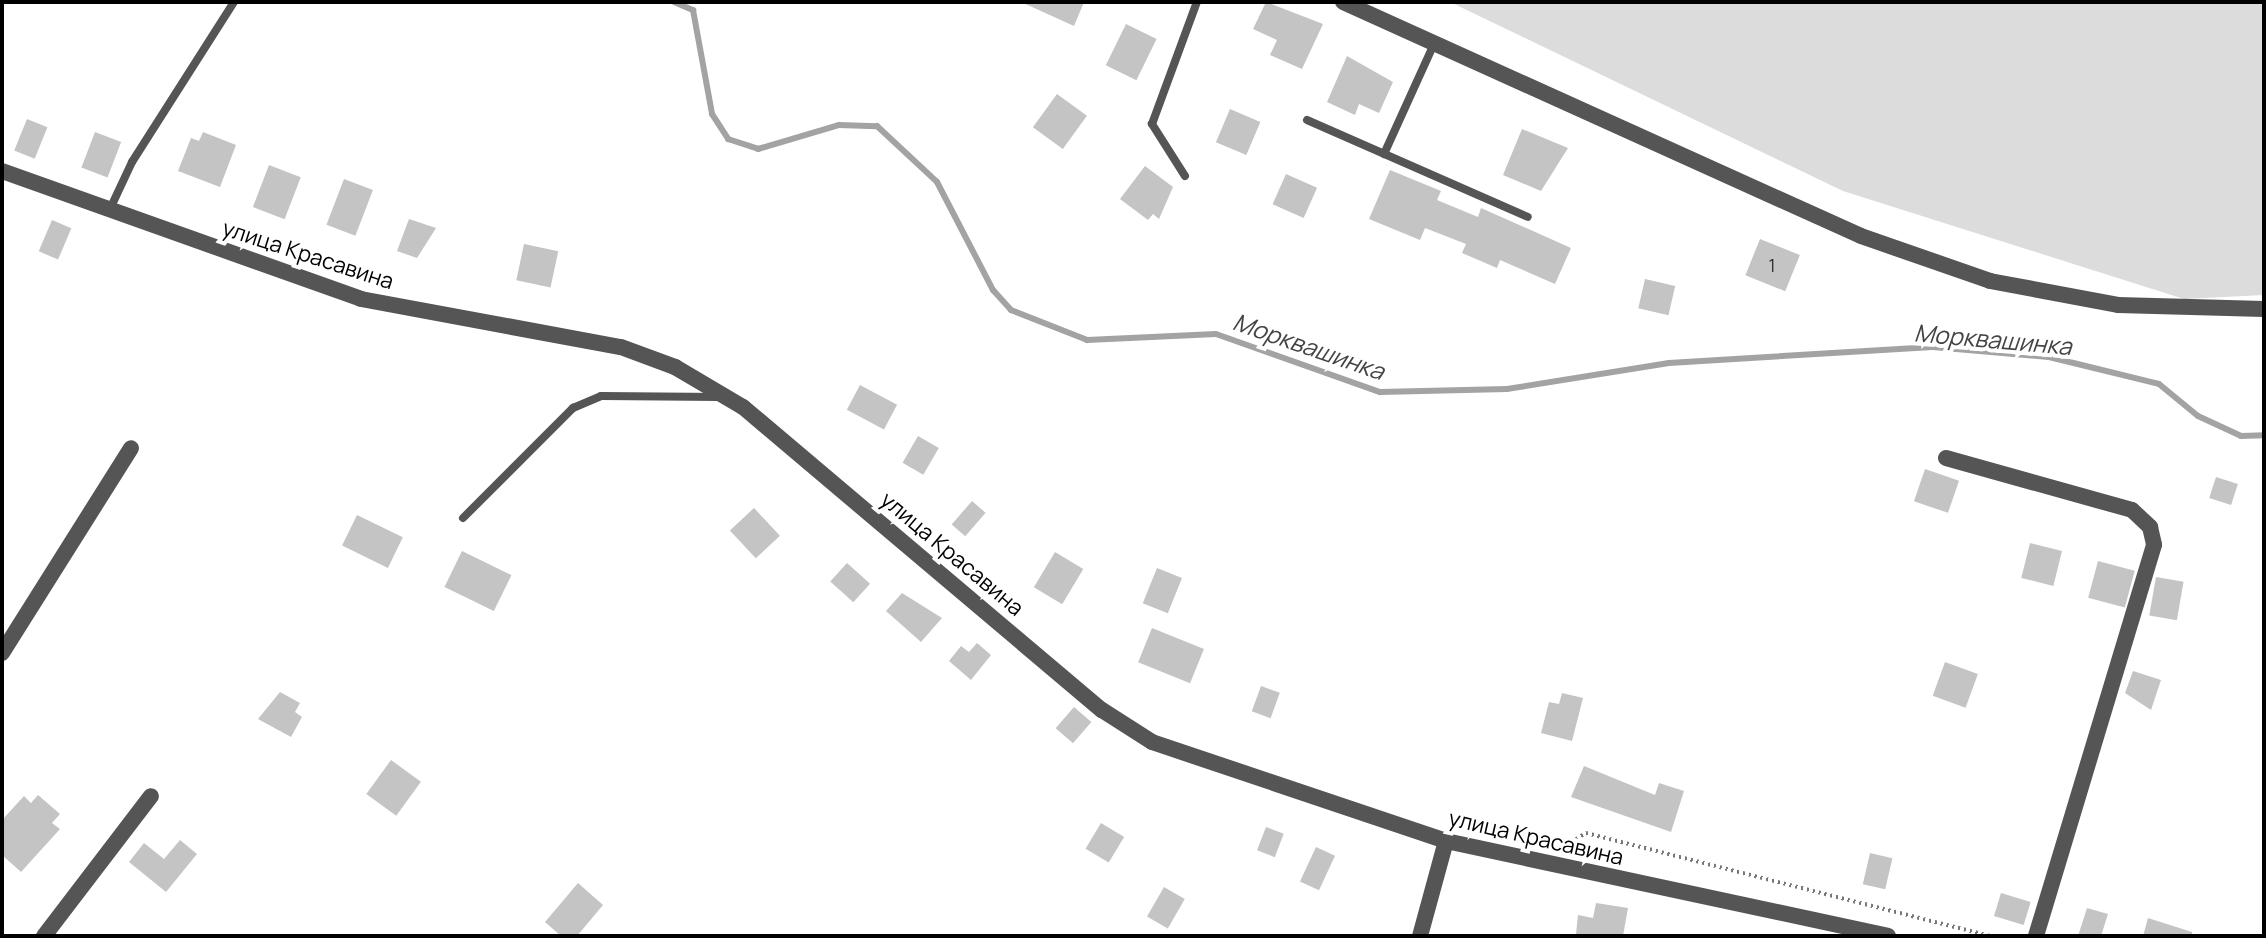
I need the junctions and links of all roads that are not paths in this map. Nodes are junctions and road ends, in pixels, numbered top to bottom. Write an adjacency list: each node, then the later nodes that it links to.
1 (234, 2): 9 (lane)
2 (1197, 2): 8 (lane)
3 (1343, 2): 4 (street)
4 (1434, 44): 6 (lane); 11 (street)
5 (1307, 120): 6 (lane)
6 (1384, 154): 10 (lane)
7 (2, 171): 9 (street, улица Красавина)
8 (1185, 176)
9 (109, 210): 12 (street, улица Красавина)
10 (1528, 217)
11 (2264, 309)
12 (725, 397): 15 (lane); 18 (street, улица Красавина)
13 (131, 448): 16 (street)
14 (1946, 458): 23 (street)
15 (463, 518)
16 (2, 653)
17 (151, 796): 20 (street)
18 (1446, 841): 19 (street, улица Красавина); 21 (street)
19 (1821, 930): 22 (street, улица Красавина)
20 (44, 936)
21 (1420, 936)
22 (1888, 936)
23 (2036, 936)

